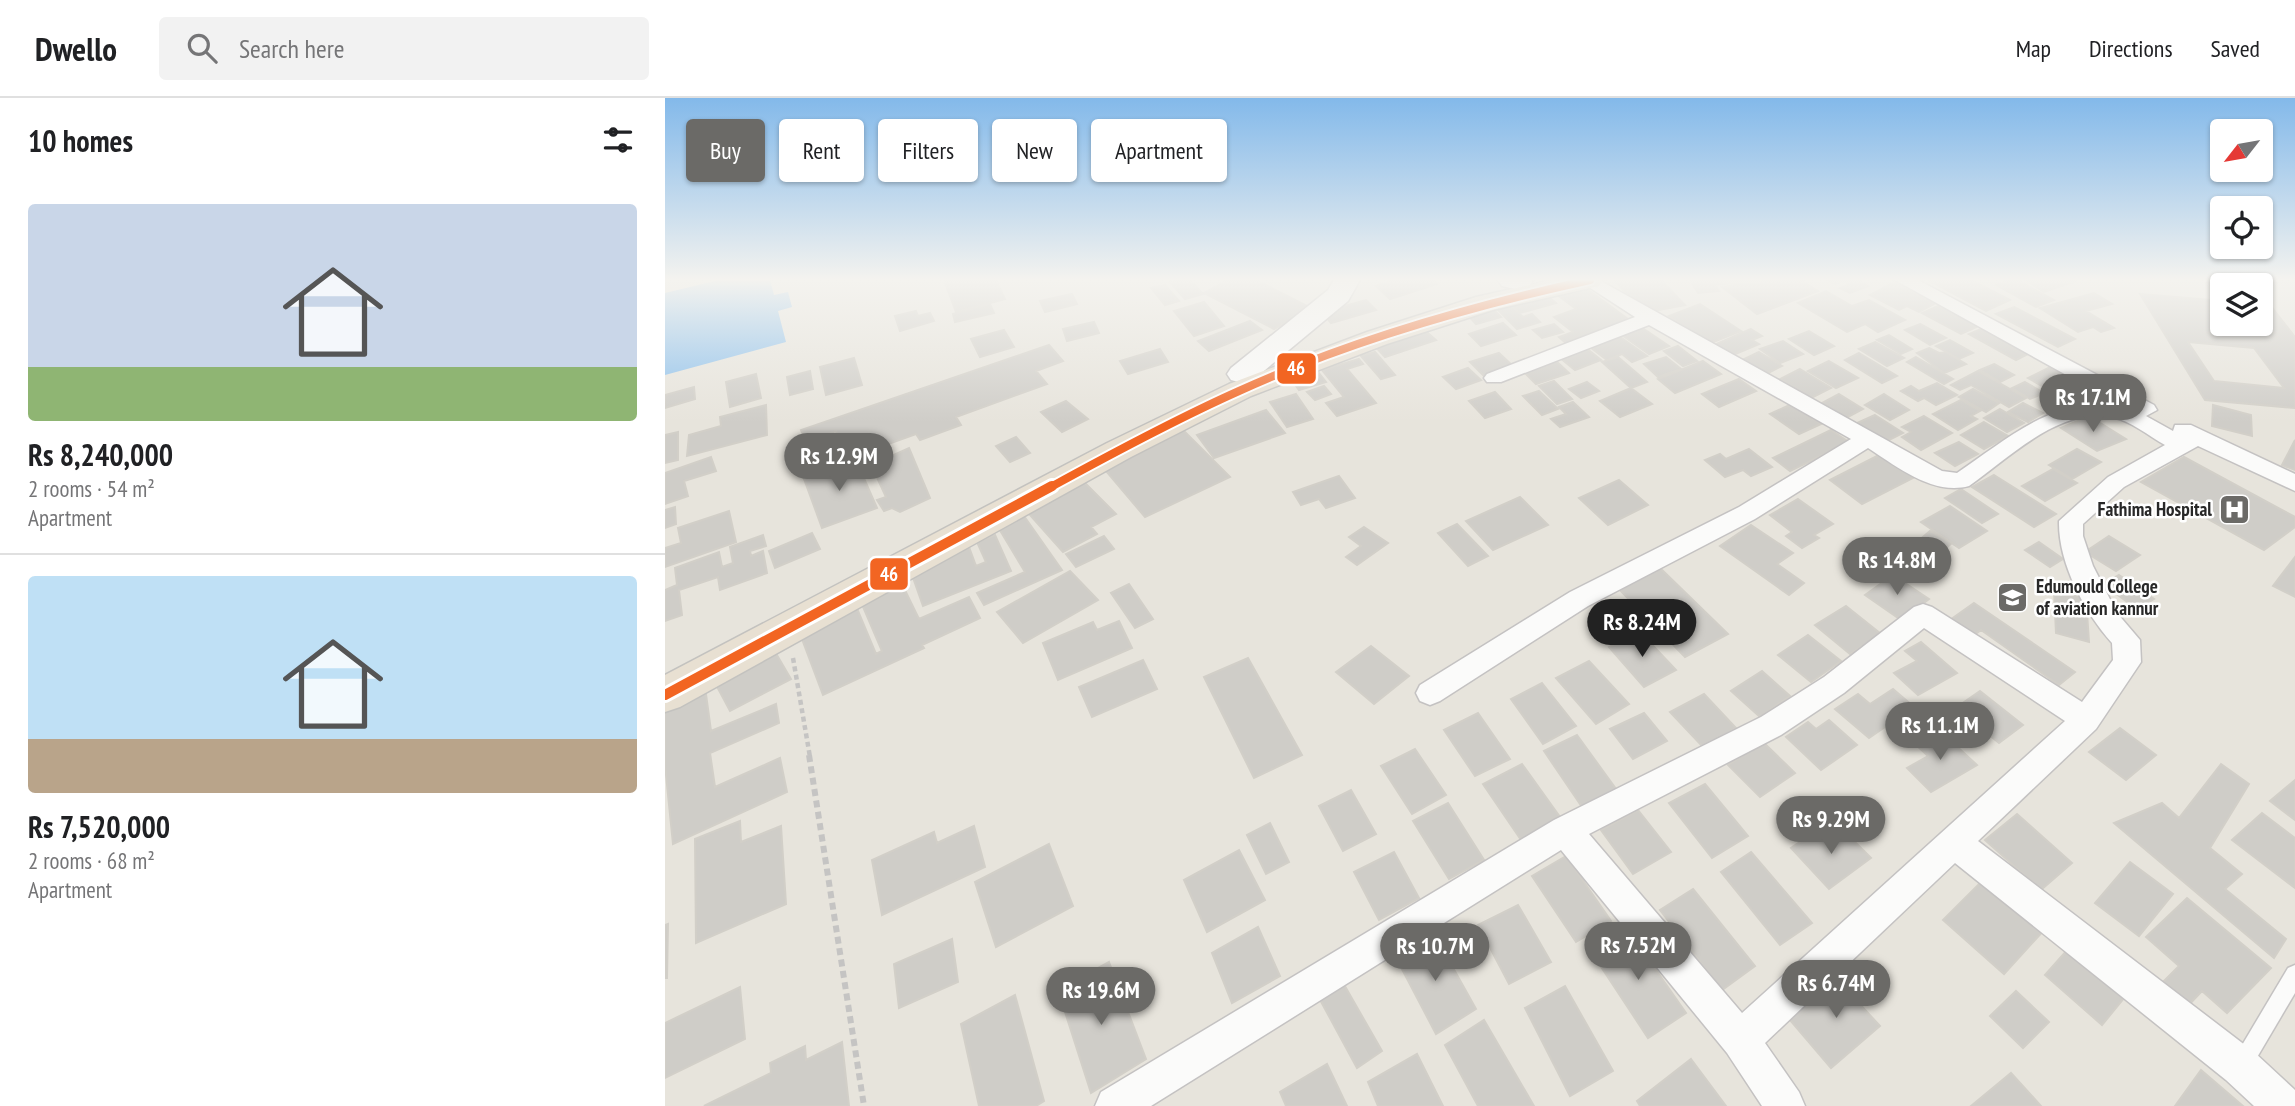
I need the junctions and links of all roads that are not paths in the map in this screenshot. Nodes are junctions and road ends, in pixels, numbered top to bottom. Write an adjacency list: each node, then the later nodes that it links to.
1 (1300, 327): 7 (street)
2 (1371, 327): 7 (highway)
3 (1411, 327): 14 (highway)
4 (1627, 327): 8 (street)
5 (1663, 327): 9 (street)
6 (1986, 327): 10 (street)
7 (1242, 374): 12 (highway)
8 (1494, 377)
9 (1867, 439): 10 (street); 13 (street)
10 (2189, 441): 11 (street); 15 (street)
11 (2295, 483)
12 (665, 672)
13 (1430, 693)
14 (665, 695)
15 (2086, 720): 16 (street); 17 (street)
16 (1565, 830): 19 (street); 21 (street)
17 (1954, 842): 19 (street); 20 (street)
18 (2295, 975): 20 (lane)
19 (1740, 1040): 22 (street)
20 (2240, 1066): 23 (street)
21 (1115, 1106)
22 (1785, 1106)
23 (2283, 1106)

